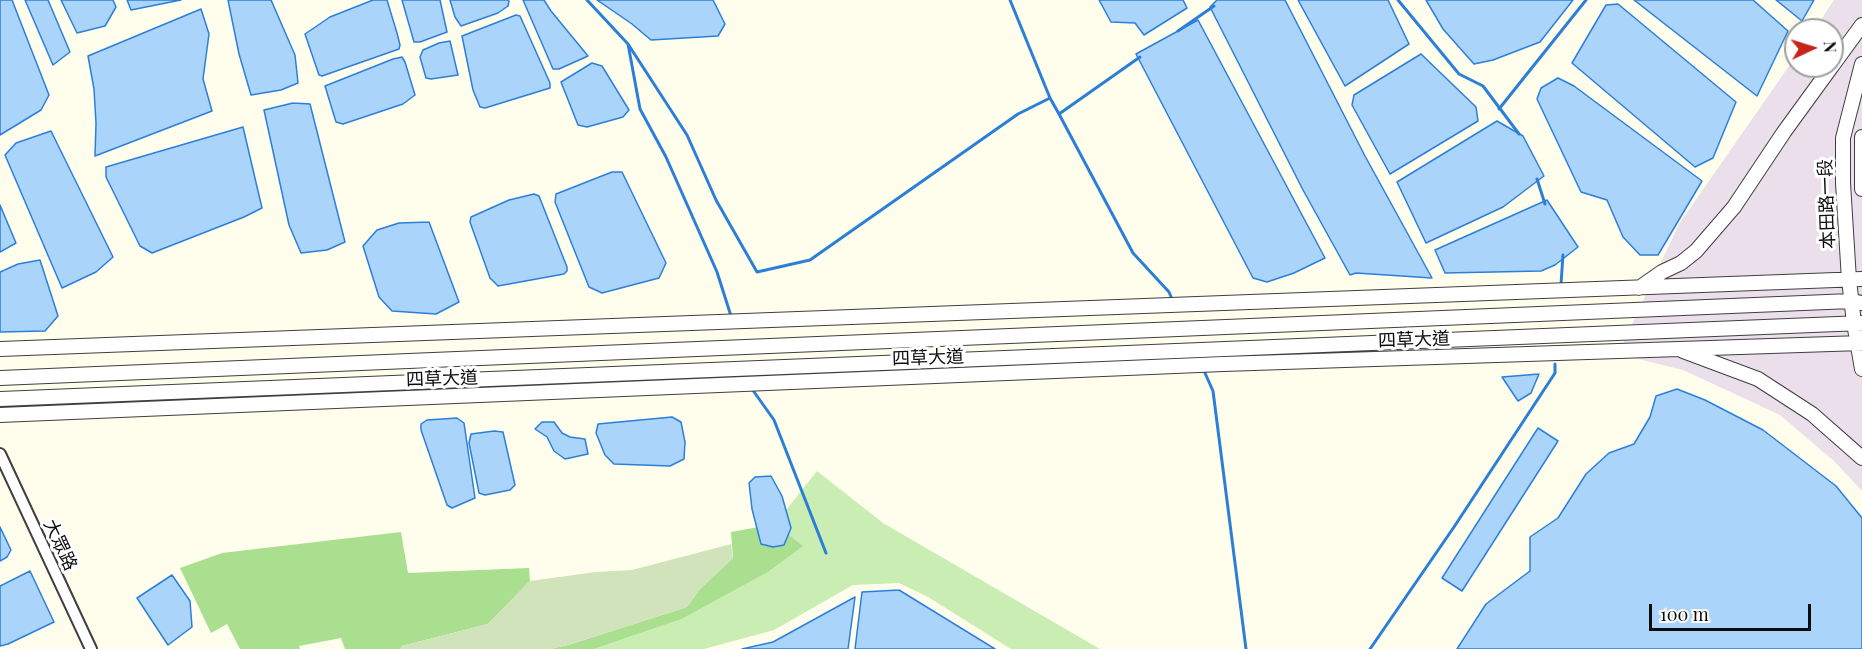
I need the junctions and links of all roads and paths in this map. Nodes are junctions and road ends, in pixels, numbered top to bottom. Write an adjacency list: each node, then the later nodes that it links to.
1 (1862, 25): 2 (street)
2 (1844, 50)
3 (1862, 64): 7 (street, 本田路一段)
4 (1823, 78): 8 (street)
5 (1862, 137): 6 (street, 本田路一段)
6 (1862, 189)
7 (1855, 280): 8 (street); 9 (street, 本田路一段)
8 (1639, 288): 13 (street)
9 (1856, 302): 10 (street, 本田路一段); 15 (street, 四草大道)
10 (1858, 323): 11 (street, 本田路一段); 16 (street, 四草大道)
11 (1860, 343): 12 (street, 四草大道); 14 (street, 本田路一段)
12 (1678, 349): 17 (street, 四草大道); 19 (street)
13 (0, 350)
14 (1862, 369)
15 (0, 378)
16 (0, 399)
17 (0, 415)
18 (0, 454): 20 (street, 大眾路)
19 (1862, 458)
20 (91, 649)

